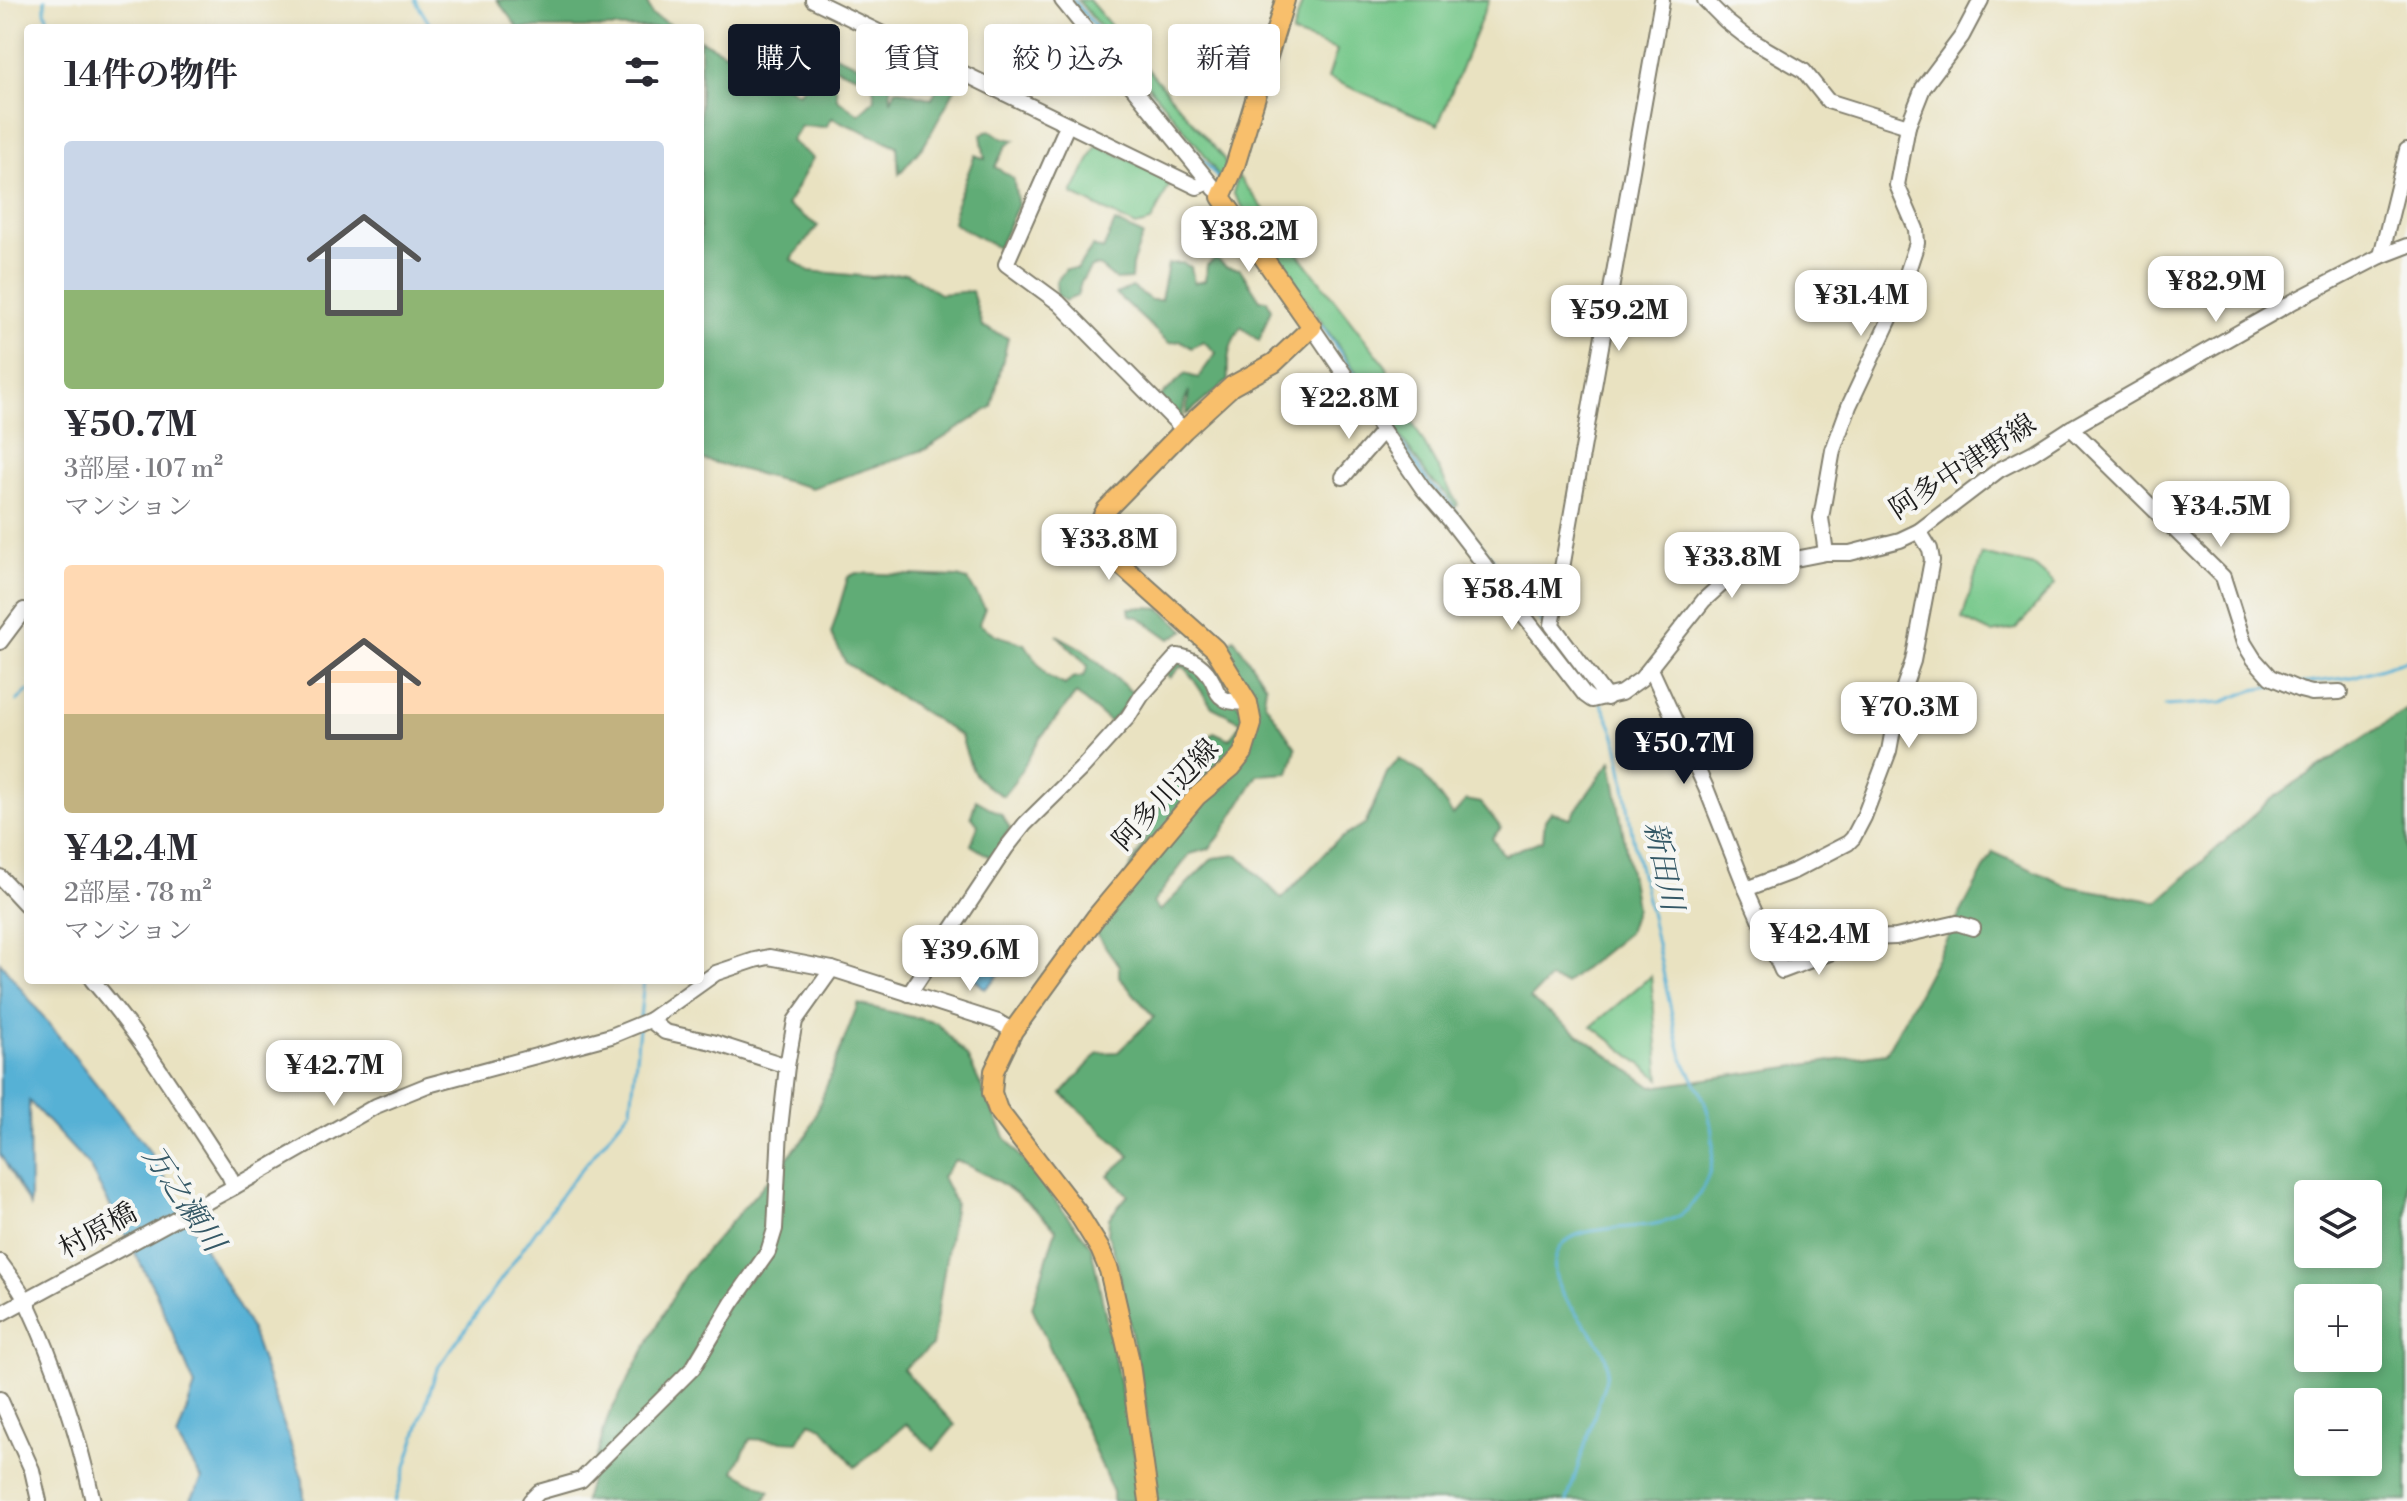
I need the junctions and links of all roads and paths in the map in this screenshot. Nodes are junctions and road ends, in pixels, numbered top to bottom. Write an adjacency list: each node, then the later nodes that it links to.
1 (813, 0): 7 (street)
2 (1062, 0): 10 (street)
3 (1285, 0): 10 (main road)
4 (1662, 0): 24 (street)
5 (1981, 0): 8 (street)
6 (1709, 1): 8 (street)
7 (1067, 126): 10 (street); 15 (street)
8 (1908, 126): 19 (street)
9 (2407, 150): 12 (street)
10 (1220, 189): 13 (main road)
11 (2407, 246): 12 (street, 阿多中津野線)
12 (2381, 256): 14 (street, 阿多中津野線)
13 (1312, 327): 15 (main road); 16 (street)
14 (2071, 428): 18 (street, 阿多中津野線); 23 (street)
15 (1184, 430): 25 (main road)
16 (1383, 431): 17 (street); 24 (street)
17 (1343, 477)
18 (1919, 531): 19 (street, 阿多中津野線); 27 (street)
19 (1826, 553): 22 (street, 阿多中津野線)
20 (24, 610): 21 (street)
21 (0, 642)
22 (1651, 669): 24 (street, 阿多中津野線); 27 (street)
23 (2340, 692)
24 (1602, 698)
25 (1248, 703): 34 (street); 36 (main road, 阿多川辺線)
26 (0, 877): 28 (street)
27 (1746, 889): 29 (street)
28 (24, 903)
29 (1973, 928)
30 (832, 969): 31 (street, 村原橋); 34 (street, 村原橋); 37 (street)
31 (704, 982)
32 (95, 984): 38 (street)
33 (701, 984): 35 (street, 村原橋)
34 (909, 994): 36 (street, 村原橋)
35 (650, 1020): 37 (street); 38 (street, 村原橋)
36 (1013, 1031): 47 (main road, 阿多川辺線)
37 (787, 1066): 46 (street)
38 (232, 1188): 40 (street, 村原橋)
39 (0, 1262): 40 (street)
40 (30, 1298): 41 (street, 村原橋); 45 (street)
41 (0, 1314)
42 (0, 1399): 43 (street)
43 (4, 1418): 44 (street)
44 (37, 1500)
45 (93, 1501)
46 (530, 1501)
47 (1149, 1501)

